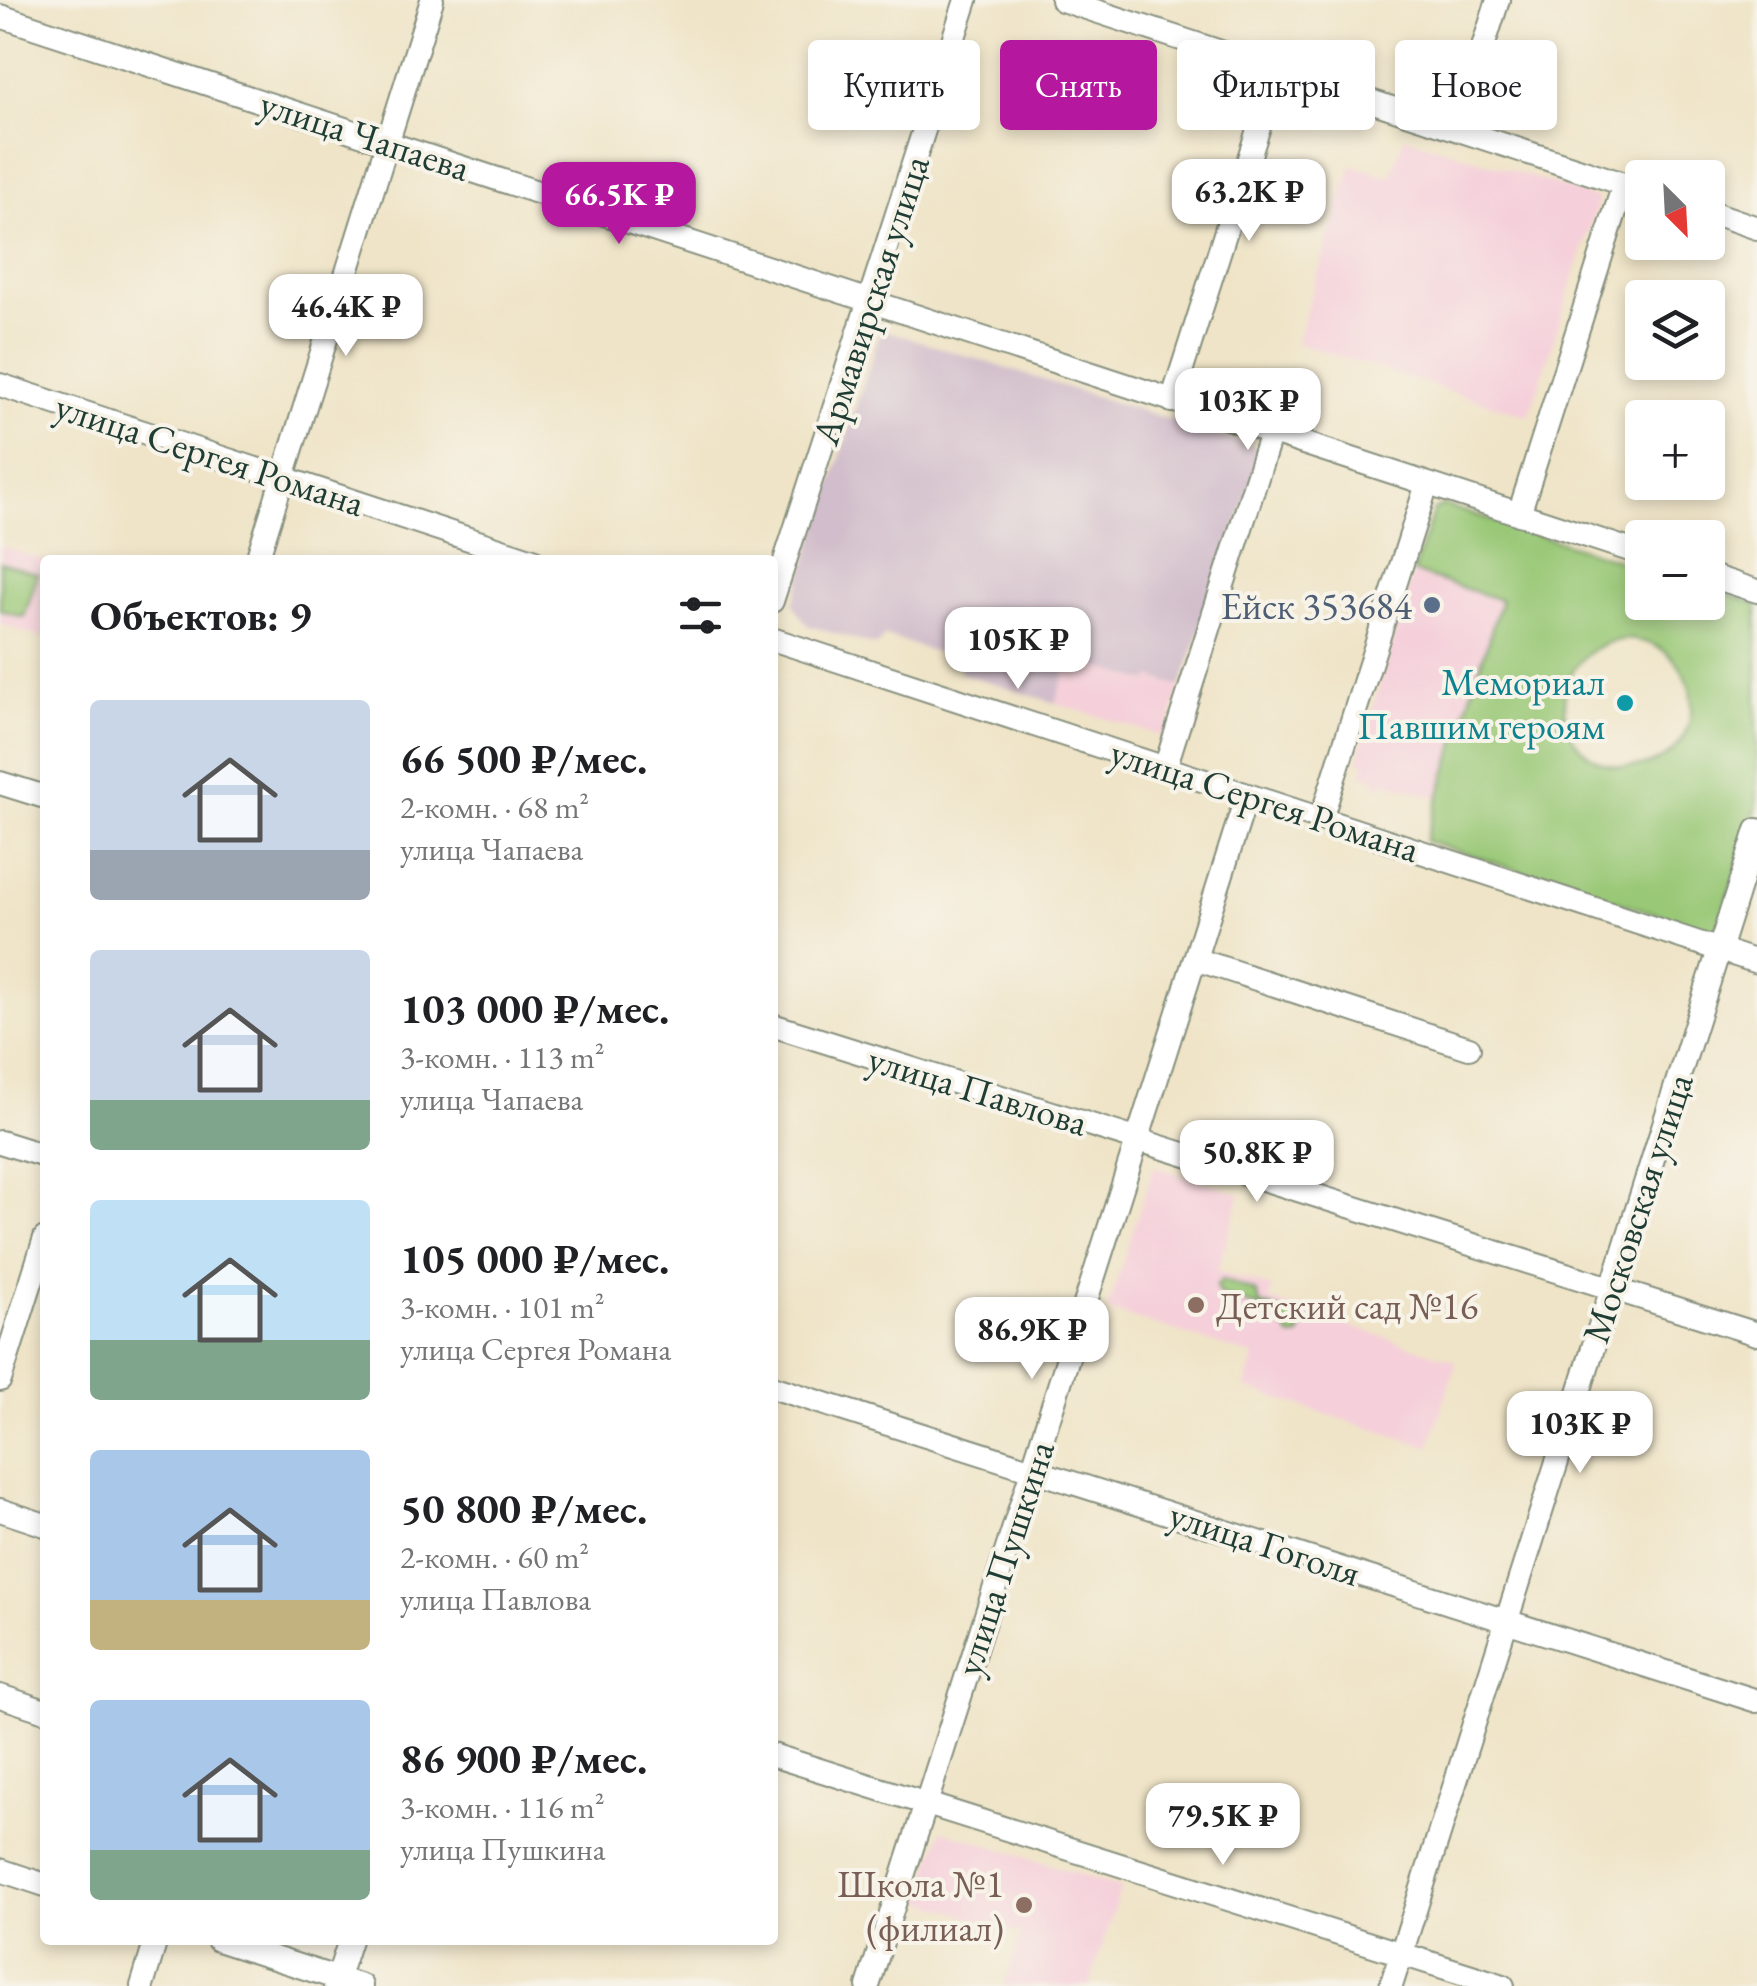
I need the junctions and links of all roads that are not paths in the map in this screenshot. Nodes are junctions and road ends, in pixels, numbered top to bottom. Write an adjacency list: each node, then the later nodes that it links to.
1 (432, 0): 10 (street)
2 (966, 0): 15 (street, Армавирская улица)
3 (1062, 0): 6 (street)
4 (1498, 0): 7 (street)
5 (0, 16): 10 (street, улица Чапаева)
6 (1185, 40)
7 (1485, 40)
8 (1258, 130): 17 (street)
9 (1460, 130): 11 (street)
10 (386, 142): 15 (street, улица Чапаева); 19 (street)
11 (1625, 184)
12 (1625, 213): 21 (street)
13 (1725, 218): 14 (street)
14 (1757, 228)
15 (870, 303): 17 (street, улица Чапаева); 26 (street, Армавирская улица)
16 (0, 385): 19 (street, улица Сергея Романа)
17 (1172, 401): 18 (street, улица Чапаева)
18 (1271, 434): 20 (street, улица Чапаева); 29 (street)
19 (282, 477): 23 (street); 24 (street, улица Сергея Романа)
20 (1427, 484): 21 (street, улица Чапаева); 33 (street)
21 (1519, 514): 22 (street, улица Чапаева)
22 (1625, 548)
23 (258, 555)
24 (518, 555)
25 (1725, 581): 27 (street)
26 (778, 583)
27 (1757, 591)
28 (778, 641): 29 (street, улица Сергея Романа)
29 (1165, 768): 31 (street, улица Сергея Романа)
30 (0, 783): 32 (street)
31 (1247, 794): 33 (street, улица Сергея Романа); 36 (street, улица Пушкина)
32 (40, 795)
33 (1321, 819): 35 (street, улица Сергея Романа)
34 (1757, 830): 35 (street, Московская улица)
35 (1719, 949): 37 (street, улица Сергея Романа); 44 (street, Московская улица)
36 (1195, 960): 39 (street); 40 (street, улица Пушкина)
37 (1757, 962)
38 (778, 1027): 40 (street, улица Павлова)
39 (1469, 1048)
40 (1137, 1140): 44 (street, улица Павлова); 48 (street, улица Пушкина)
41 (0, 1142): 42 (street)
42 (40, 1154)
43 (40, 1254): 46 (street)
44 (1612, 1289): 45 (street, улица Павлова); 51 (street, Московская улица)
45 (1757, 1334)
46 (0, 1380)
47 (778, 1389): 48 (street, улица Гоголя)
48 (1032, 1469): 51 (street, улица Гоголя); 56 (street, улица Пушкина)
49 (0, 1510): 50 (street)
50 (40, 1523)
51 (1507, 1620): 53 (street, улица Гоголя); 62 (street, Московская улица)
52 (0, 1696): 54 (street)
53 (1757, 1701)
54 (40, 1709)
55 (778, 1757): 56 (street)
56 (926, 1800): 62 (street); 66 (street, улица Пушкина)
57 (0, 1870): 58 (street)
58 (40, 1883)
59 (154, 1945): 64 (street)
60 (232, 1945): 63 (street)
61 (348, 1945): 63 (street)
62 (1401, 1954): 67 (street, Московская улица); 68 (street)
63 (336, 1982): 65 (street)
64 (142, 1986)
65 (361, 1986)
66 (868, 1986)
67 (1391, 1986)
68 (1503, 1986)

